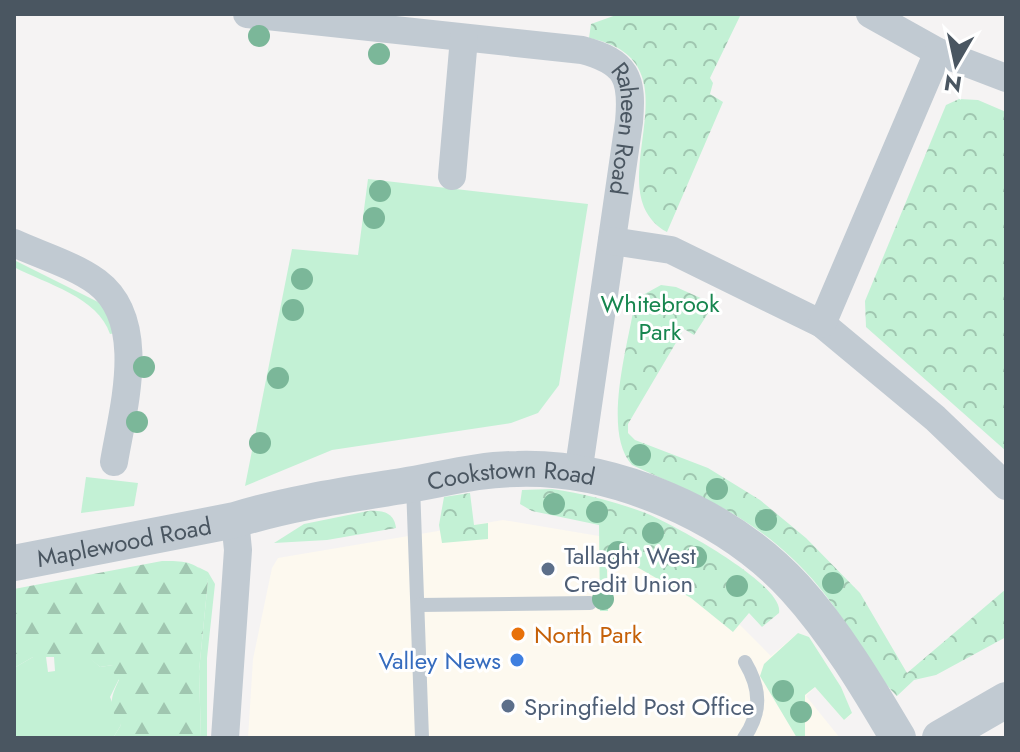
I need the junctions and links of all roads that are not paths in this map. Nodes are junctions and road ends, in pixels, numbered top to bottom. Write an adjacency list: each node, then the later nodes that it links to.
1 (247, 14): 3 (street, Raheen Road)
2 (870, 14): 4 (street)
3 (464, 38): 6 (street); 7 (street, Raheen Road)
4 (938, 52): 5 (street); 9 (street)
5 (1006, 78)
6 (452, 176)
7 (612, 241): 9 (street); 11 (street, Raheen Road)
8 (14, 243): 10 (street)
9 (822, 324): 13 (street)
10 (114, 462)
11 (578, 474): 12 (street, Cookstown Road); 23 (street, Cookstown Road)
12 (413, 484): 14 (street, Cookstown Road); 17 (lane)
13 (1006, 486)
14 (235, 520): 15 (street, Maplewood Road); 20 (street)
15 (14, 563)
16 (590, 603): 17 (lane)
17 (418, 605): 21 (lane)
18 (745, 662): 22 (lane)
19 (1006, 700): 24 (street)
20 (225, 738)
21 (422, 738)
22 (744, 738)
23 (898, 738)
24 (940, 738)

